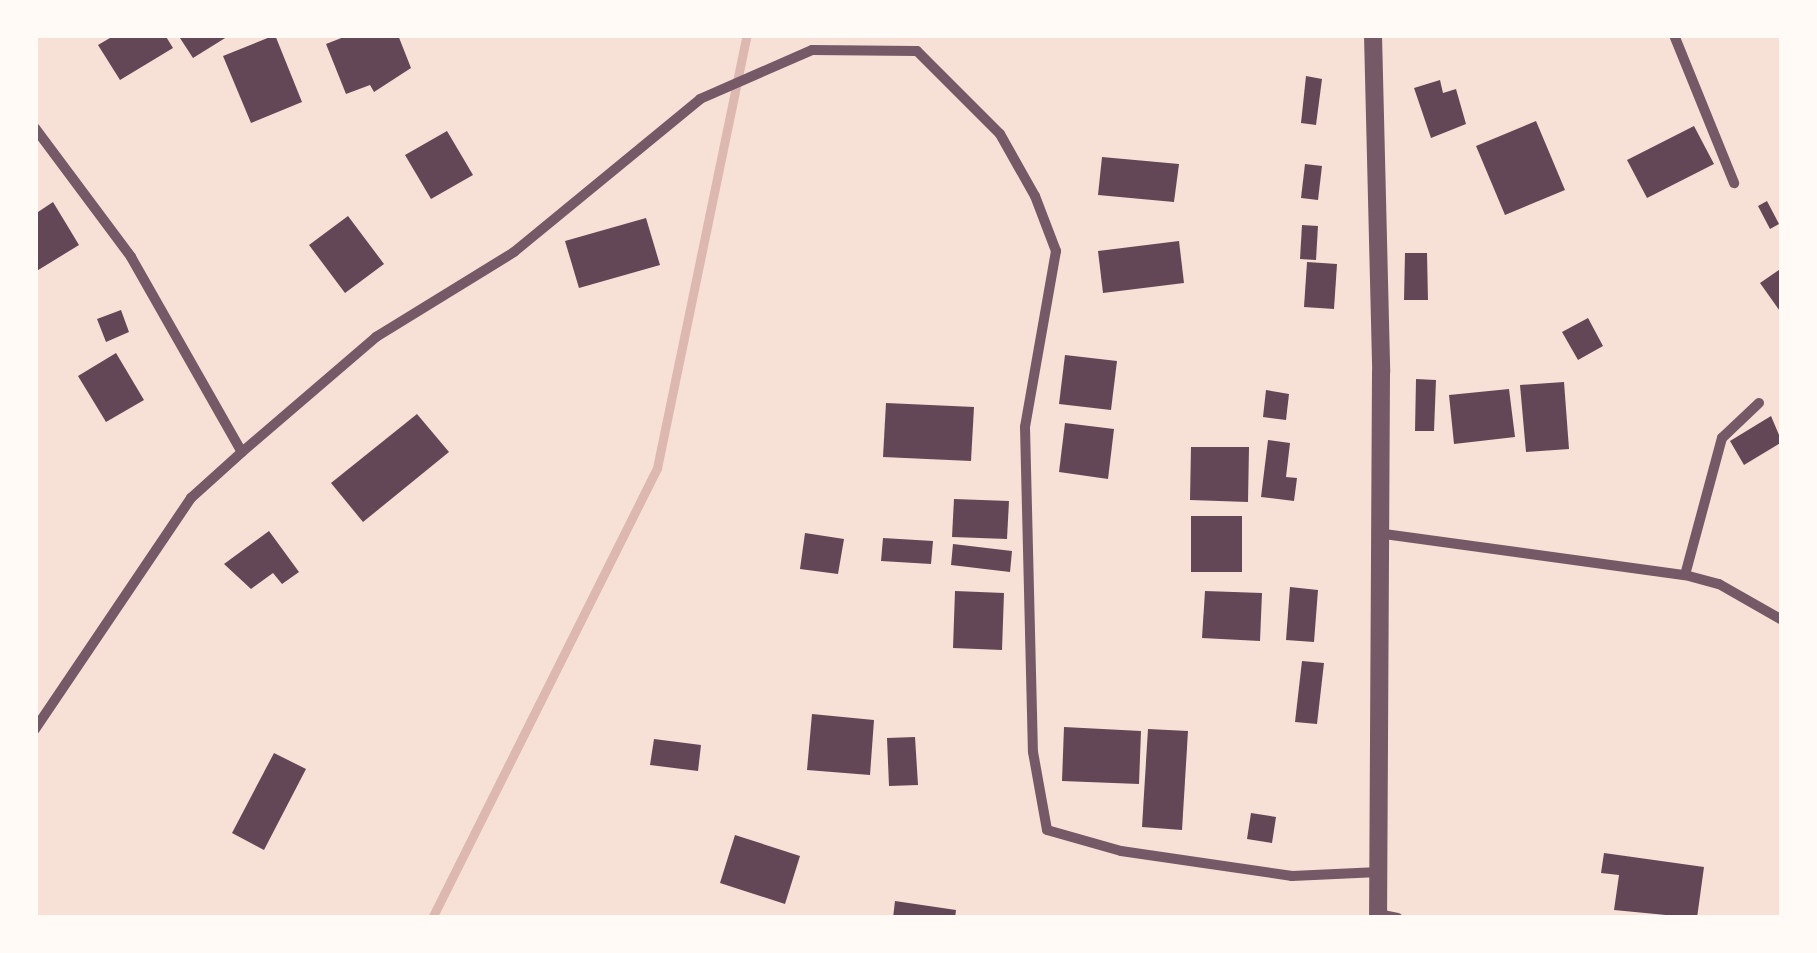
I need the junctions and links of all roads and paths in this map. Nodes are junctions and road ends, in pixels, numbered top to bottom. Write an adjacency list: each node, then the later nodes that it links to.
1 (1373, 35): 7 (street)
2 (1674, 35): 4 (street)
3 (35, 128): 6 (street)
4 (1734, 183)
5 (1759, 402): 8 (street)
6 (242, 452): 10 (street); 11 (street)
7 (1377, 532): 8 (street); 11 (street)
8 (1685, 575): 9 (street)
9 (1782, 620)
10 (35, 728)
11 (1381, 872): 12 (street)
12 (1378, 916): 13 (street)
13 (1398, 918)

